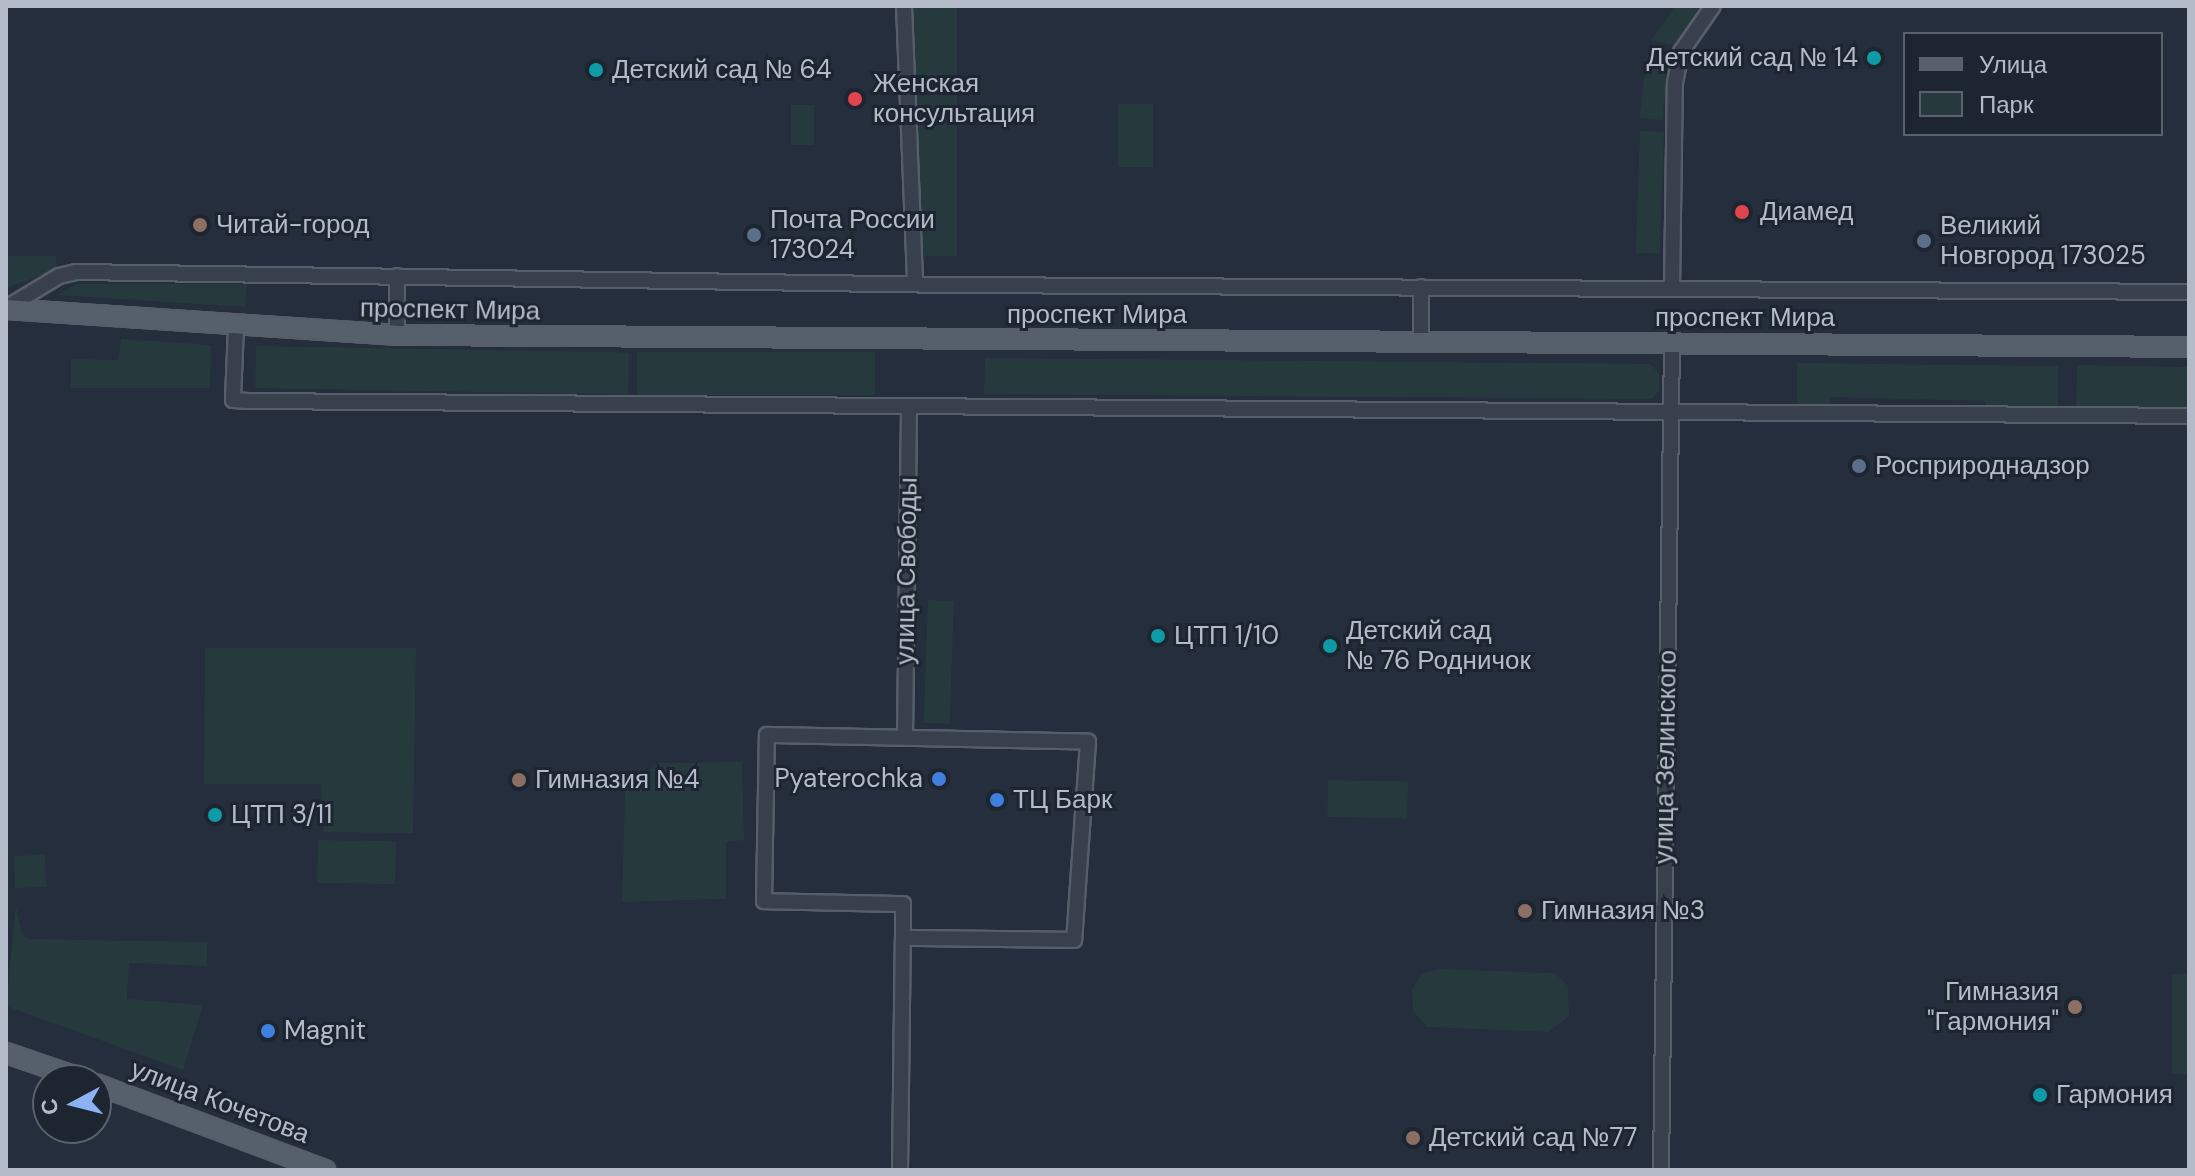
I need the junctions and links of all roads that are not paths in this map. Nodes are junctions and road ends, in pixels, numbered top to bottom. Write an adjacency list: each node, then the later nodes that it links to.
1 (904, 6): 4 (street)
2 (1713, 6): 6 (street)
3 (397, 276): 4 (street); 8 (street); 10 (street)
4 (915, 284): 5 (street)
5 (1421, 287): 6 (street); 11 (street)
6 (1672, 288): 7 (street)
7 (2189, 292)
8 (6, 309): 9 (main road, проспект Мира)
9 (236, 327): 10 (main road, проспект Мира); 14 (street)
10 (397, 335): 11 (main road, проспект Мира)
11 (1421, 343): 12 (main road, проспект Мира)
12 (1672, 344): 13 (main road, проспект Мира); 15 (street, улица Зелинского)
13 (2189, 347)
14 (909, 406): 15 (street); 17 (street, улица Свободы)
15 (1672, 409): 16 (street); 24 (street, улица Зелинского)
16 (2189, 416)
17 (905, 737): 18 (street); 18 (street)
18 (903, 938): 23 (street)
19 (6, 1053): 20 (main road)
20 (38, 1064)
21 (112, 1090): 22 (main road, улица Кочетова)
22 (325, 1170)
23 (900, 1170)
24 (1661, 1170)

